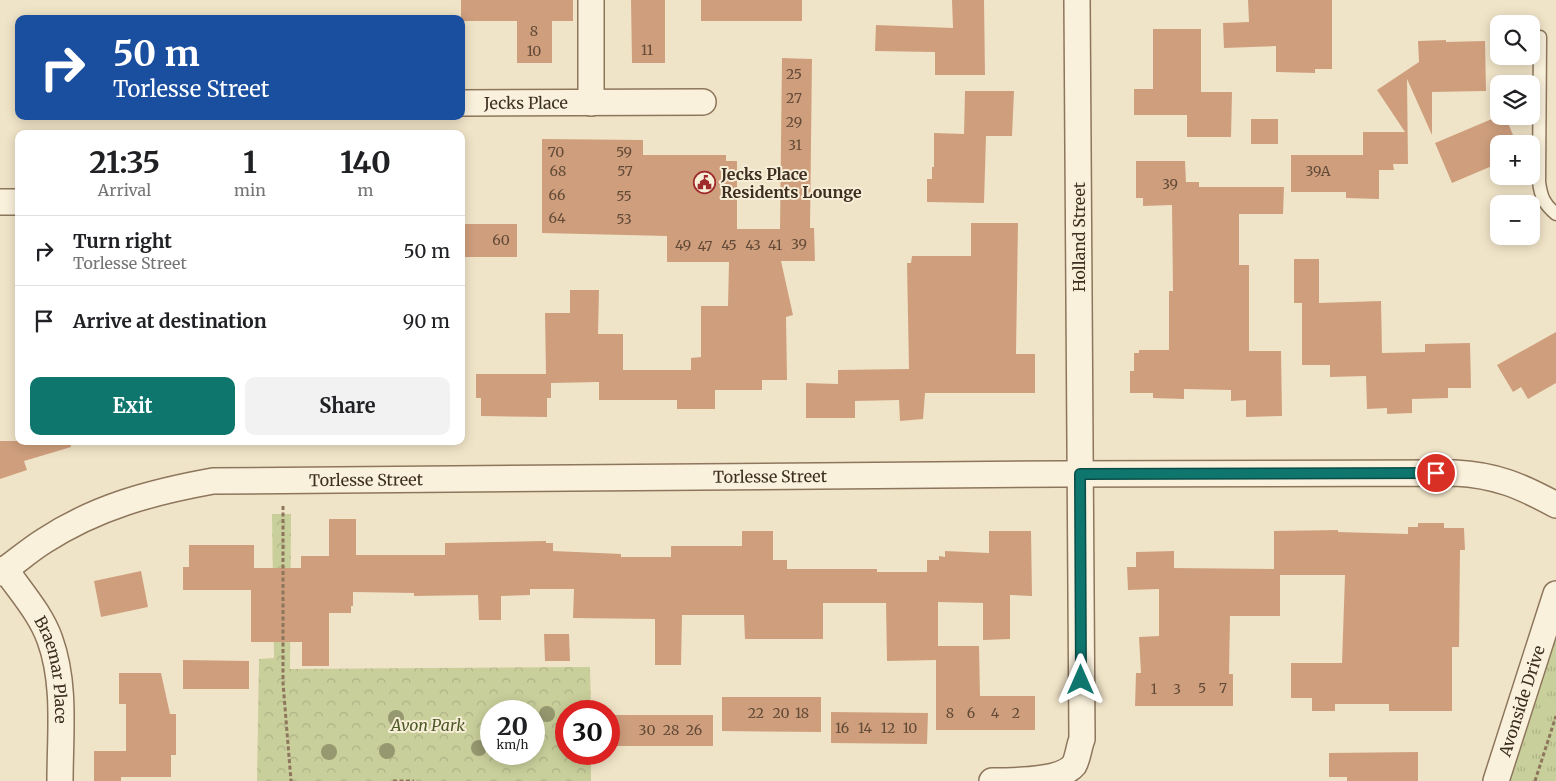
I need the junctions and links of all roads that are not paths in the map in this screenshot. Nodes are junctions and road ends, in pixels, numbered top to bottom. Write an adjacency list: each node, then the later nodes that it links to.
1 (591, 0): 6 (street, Jecks Place)
2 (1078, 0): 10 (street, Holland Street)
3 (1540, 65): 9 (lane)
4 (703, 102): 6 (street, Jecks Place)
5 (465, 103): 6 (street, Jecks Place)
6 (591, 103)
7 (0, 202): 8 (street)
8 (15, 202)
9 (1556, 214)
10 (1080, 474): 11 (street, Torlesse Street); 12 (street, Torlesse Street); 16 (street, Holland Street)
11 (1556, 505)
12 (2, 571): 14 (street, Braemar Place)
13 (1556, 594): 17 (street, Avonside Drive)
14 (60, 781)
15 (992, 781): 16 (street, Holland Street)
16 (1007, 781)
17 (1496, 781)

